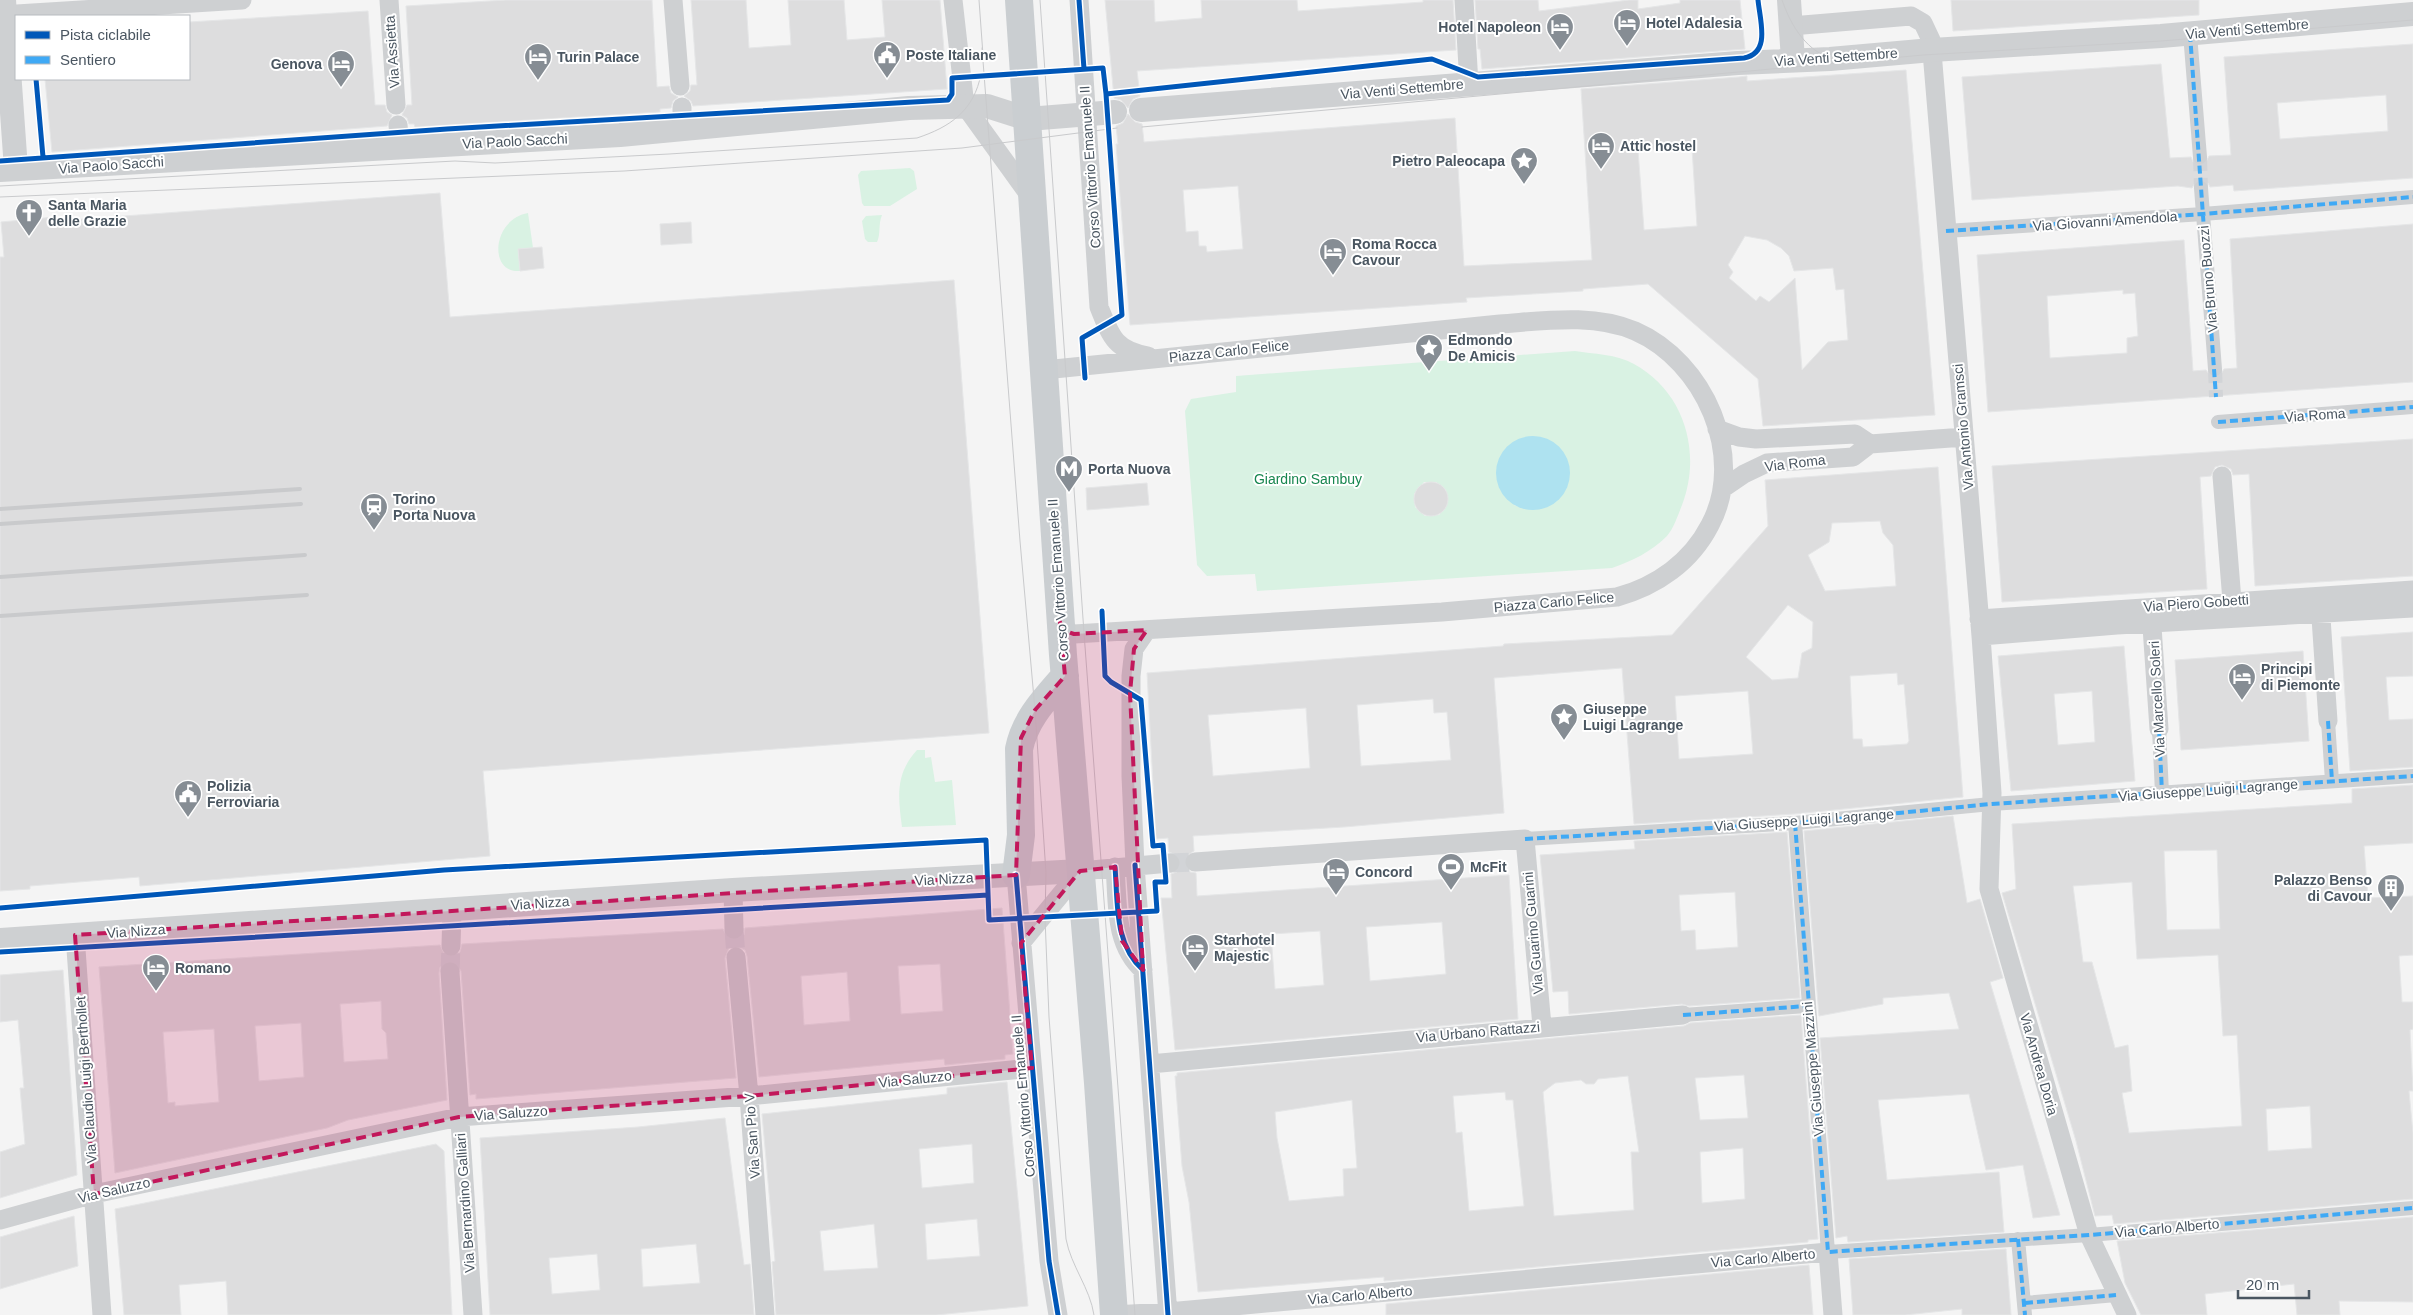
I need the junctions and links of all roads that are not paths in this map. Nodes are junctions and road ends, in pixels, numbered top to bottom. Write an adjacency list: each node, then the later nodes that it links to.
1 (242, 0): 9 (street)
2 (389, 0): 17 (street, Via Assietta)
3 (673, 0): 16 (street)
4 (953, 0): 18 (street)
5 (1019, 0): 22 (main road, Corso Vittorio Emanuele II)
6 (1079, 0): 21 (street, Corso Vittorio Emanuele II)
7 (1464, 0): 15 (street)
8 (1789, 0): 11 (street)
9 (3, 10): 24 (street)
10 (2413, 14): 12 (street, Via Venti Settembre)
11 (1791, 26): 13 (street); 14 (street)
12 (2190, 34): 13 (street, Via Venti Settembre); 23 (street)
13 (1932, 50): 14 (street, Via Venti Settembre); 29 (street, Via Antonio Gramsci)
14 (1793, 60): 15 (street, Via Venti Settembre)
15 (1469, 84): 19 (street, Via Venti Settembre)
16 (680, 86)
17 (396, 105)
18 (965, 106): 22 (street, Via Paolo Sacchi); 24 (street, Via Paolo Sacchi); 27 (street)
19 (1141, 110)
20 (1115, 112): 21 (street)
21 (1086, 114): 22 (street); 30 (street, Corso Vittorio Emanuele II)
22 (1028, 119): 27 (main road, Corso Vittorio Emanuele II)
23 (2200, 157)
24 (8, 170)
25 (2201, 188): 28 (street, Via Bruno Buozzi)
26 (2413, 197): 28 (street, Via Giovanni Amendola)
27 (1032, 199): 31 (main road, Corso Vittorio Emanuele II)
28 (2202, 214): 29 (street, Via Giovanni Amendola); 32 (street, Via Bruno Buozzi)
29 (1946, 231): 36 (street, Via Antonio Gramsci)
30 (1159, 358): 31 (street, Piazza Carlo Felice); 35 (street, Piazza Carlo Felice)
31 (1044, 370): 45 (main road, Corso Vittorio Emanuele II)
32 (2215, 370)
33 (2413, 407): 34 (street, Via Roma)
34 (2218, 422)
35 (1717, 429): 37 (street, Via Roma); 39 (street, Piazza Carlo Felice)
36 (1964, 437): 37 (street, Via Roma); 46 (street, Via Antonio Gramsci)
37 (1870, 444): 39 (street, Via Roma)
38 (2222, 476): 41 (street)
39 (1722, 489): 47 (street, Piazza Carlo Felice)
40 (2413, 590): 42 (street, Via Piero Gobetti)
41 (2232, 601): 42 (street, Via Piero Gobetti); 44 (street, Via Piero Gobetti)
42 (2320, 605): 43 (street); 44 (street); 49 (street)
43 (2413, 608)
44 (2151, 615): 46 (street, Via Piero Gobetti); 50 (street, Via Marcello Soleri)
45 (1060, 622): 47 (street, Piazza Carlo Felice); 48 (main road, Corso Vittorio Emanuele II)
46 (1980, 628): 54 (street, Via Antonio Gramsci)
47 (1147, 630): 59 (street)
48 (1065, 676): 61 (main road, Corso Vittorio Emanuele II); 62 (main road)
49 (2328, 721): 52 (street)
50 (2159, 729): 53 (street, Via Marcello Soleri)
51 (2413, 776): 52 (street, Via Giuseppe Luigi Lagrange)
52 (2332, 781): 53 (street, Via Giuseppe Luigi Lagrange)
53 (2162, 793): 54 (street, Via Giuseppe Luigi Lagrange)
54 (1991, 804): 55 (street, Via Giuseppe Luigi Lagrange); 83 (street, Via Andrea Doria)
55 (1795, 823): 56 (street, Via Giuseppe Luigi Lagrange); 73 (street, Via Giuseppe Mazzini)
56 (1525, 838): 57 (street, Via Giuseppe Luigi Lagrange); 75 (street, Via Guarino Guarini)
57 (1195, 862)
58 (1170, 863): 59 (street)
59 (1135, 865): 60 (street); 71 (street)
60 (1115, 867): 61 (street); 71 (street)
61 (1080, 871): 62 (street, Via Nizza); 68 (street); 93 (main road, Corso Vittorio Emanuele II)
62 (1016, 875): 63 (street, Via Nizza); 68 (street, Corso Vittorio Emanuele II)
63 (733, 890): 64 (street, Via Nizza); 65 (street)
64 (452, 909): 66 (street, Via Nizza); 69 (street)
65 (734, 929)
66 (76, 935): 67 (street, Via Nizza); 80 (street, Via Claudio Luigi Berthollet)
67 (0, 940)
68 (1021, 943): 77 (street, Corso Vittorio Emanuele II)
69 (451, 946)
70 (736, 957): 78 (street, Via San Pio V)
71 (1143, 970): 76 (street)
72 (450, 972): 79 (street, Via Bernardino Galliari)
73 (1808, 1006): 74 (street, Via Urbano Rattazzi); 85 (street, Via Giuseppe Mazzini)
74 (1683, 1015): 75 (street, Via Urbano Rattazzi)
75 (1542, 1026): 76 (street, Via Urbano Rattazzi)
76 (1150, 1064): 88 (street)
77 (1032, 1068): 78 (street, Via Saluzzo); 92 (street, Corso Vittorio Emanuele II)
78 (749, 1096): 79 (street, Via Saluzzo); 91 (street, Via San Pio V)
79 (459, 1117): 80 (street, Via Saluzzo); 90 (street, Via Bernardino Galliari)
80 (94, 1194): 82 (street, Via Saluzzo); 89 (street, Via Claudio Luigi Berthollet)
81 (2413, 1208): 83 (street, Via Carlo Alberto)
82 (0, 1220)
83 (2089, 1235): 84 (street, Via Carlo Alberto); 86 (street, Via Andrea Doria)
84 (2018, 1239): 85 (street, Via Carlo Alberto); 87 (street)
85 (1828, 1252): 88 (street, Via Carlo Alberto); 94 (street, Via Giuseppe Mazzini)
86 (2116, 1295): 87 (street); 95 (street, Via Andrea Doria)
87 (2025, 1309)
88 (1168, 1314): 93 (street, Via Carlo Alberto)
89 (102, 1315)
90 (473, 1315)
91 (765, 1315)
92 (1058, 1315)
93 (1114, 1315)
94 (1833, 1315)
95 (2127, 1315)

